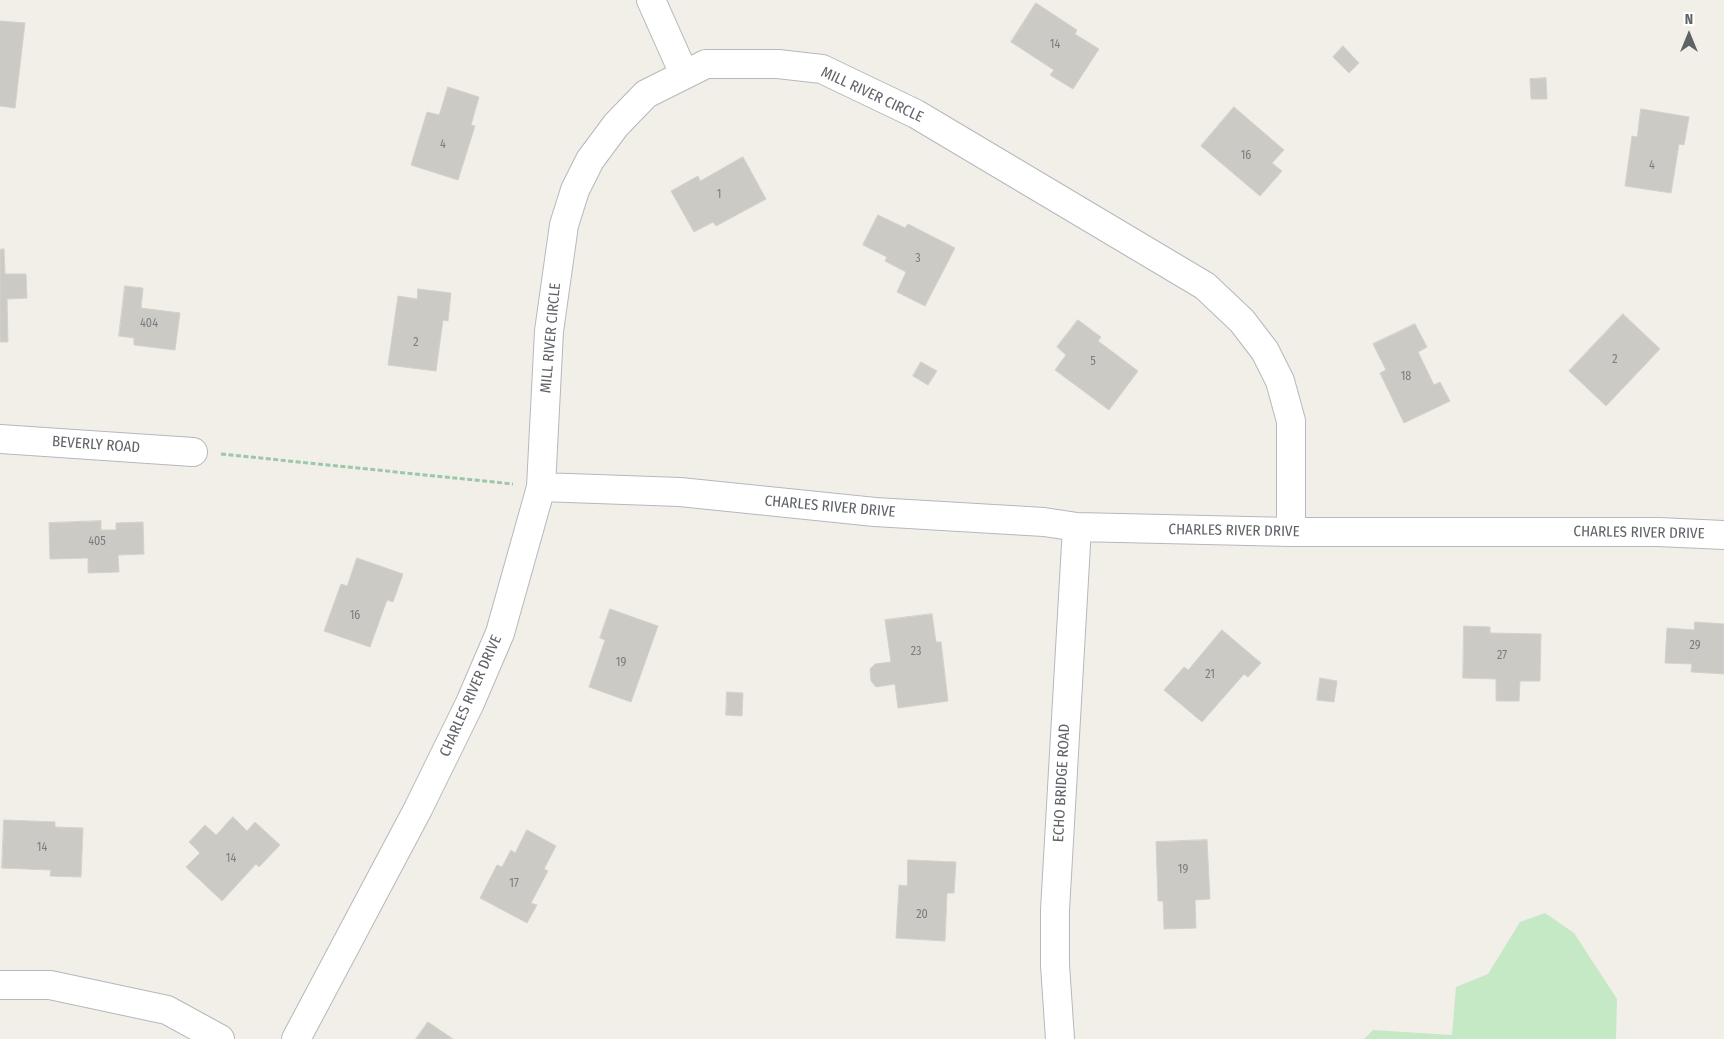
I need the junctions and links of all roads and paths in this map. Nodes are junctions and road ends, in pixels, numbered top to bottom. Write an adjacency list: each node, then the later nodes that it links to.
1 (651, 0): 2 (street)
2 (684, 74): 5 (street, MILL RIVER CIRCLE); 7 (street, MILL RIVER CIRCLE)
3 (0, 439): 4 (street, BEVERLY ROAD)
4 (193, 452): 5 (path)
5 (541, 487): 6 (street, CHARLES RIVER DRIVE); 11 (street, CHARLES RIVER DRIVE)
6 (1077, 527): 7 (street, CHARLES RIVER DRIVE); 12 (street, ECHO BRIDGE ROAD)
7 (1291, 532): 8 (street, CHARLES RIVER DRIVE)
8 (1724, 535)
9 (0, 985): 10 (street)
10 (220, 1039)
11 (296, 1039)
12 (1060, 1039)

